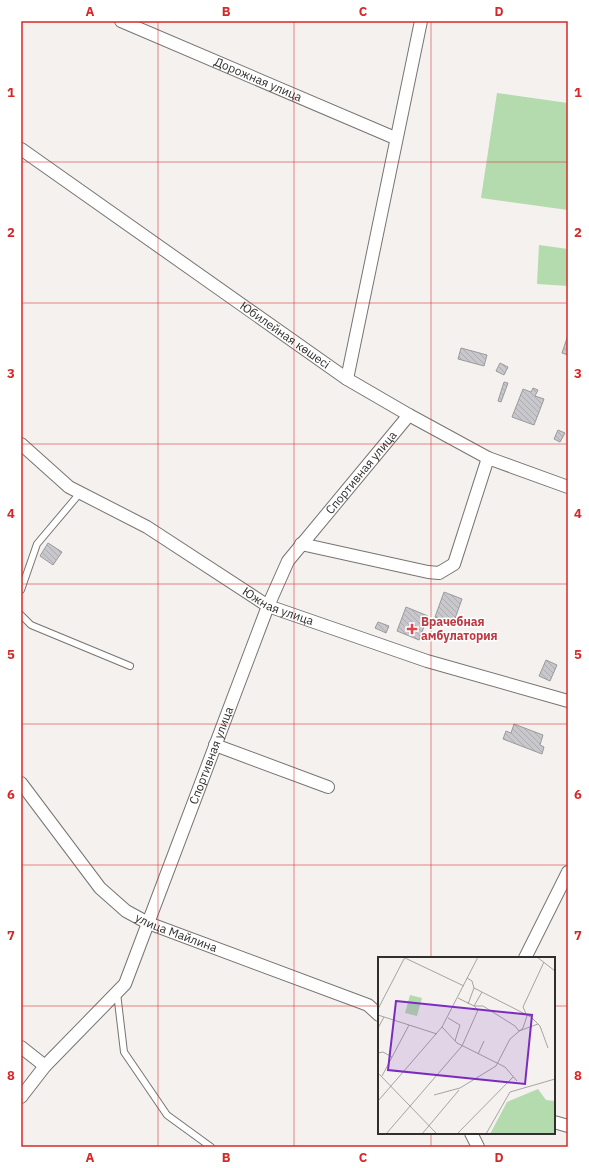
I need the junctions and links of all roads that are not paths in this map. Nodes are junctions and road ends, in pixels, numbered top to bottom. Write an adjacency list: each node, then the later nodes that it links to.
1 (121, 21): 3 (street, Дорожная улица)
2 (421, 21): 3 (street)
3 (395, 138): 5 (street)
4 (21, 150): 5 (street, Юбилейная көшесі)
5 (347, 379): 6 (street, Юбилейная көшесі)
6 (409, 415): 8 (street, Юбилейная көшесі); 11 (street, Спортивная улица)
7 (21, 444): 10 (street, Южная улица)
8 (488, 458): 9 (street, Юбилейная көшесі); 11 (street)
9 (568, 487)
10 (80, 493): 12 (lane); 13 (street, Южная улица)
11 (301, 544): 13 (street, Спортивная улица)
12 (21, 590)
13 (268, 606): 16 (street, Южная улица); 17 (street, Спортивная улица)
14 (21, 615): 15 (lane)
15 (130, 666)
16 (568, 701)
17 (215, 745): 19 (street); 21 (street, Спортивная улица)
18 (21, 783): 21 (street, улица Майлина)
19 (328, 787)
20 (568, 872): 22 (street)
21 (148, 924): 23 (street, Спортивная улица); 24 (street, улица Майлина)
22 (526, 957)
23 (117, 993): 26 (street, Спортивная улица); 31 (lane)
24 (378, 1014)
25 (21, 1047): 26 (street)
26 (45, 1066): 27 (street, Спортивная улица)
27 (21, 1097)
28 (555, 1122): 29 (street)
29 (568, 1126)
30 (472, 1134): 32 (street)
31 (211, 1147)
32 (478, 1147)

